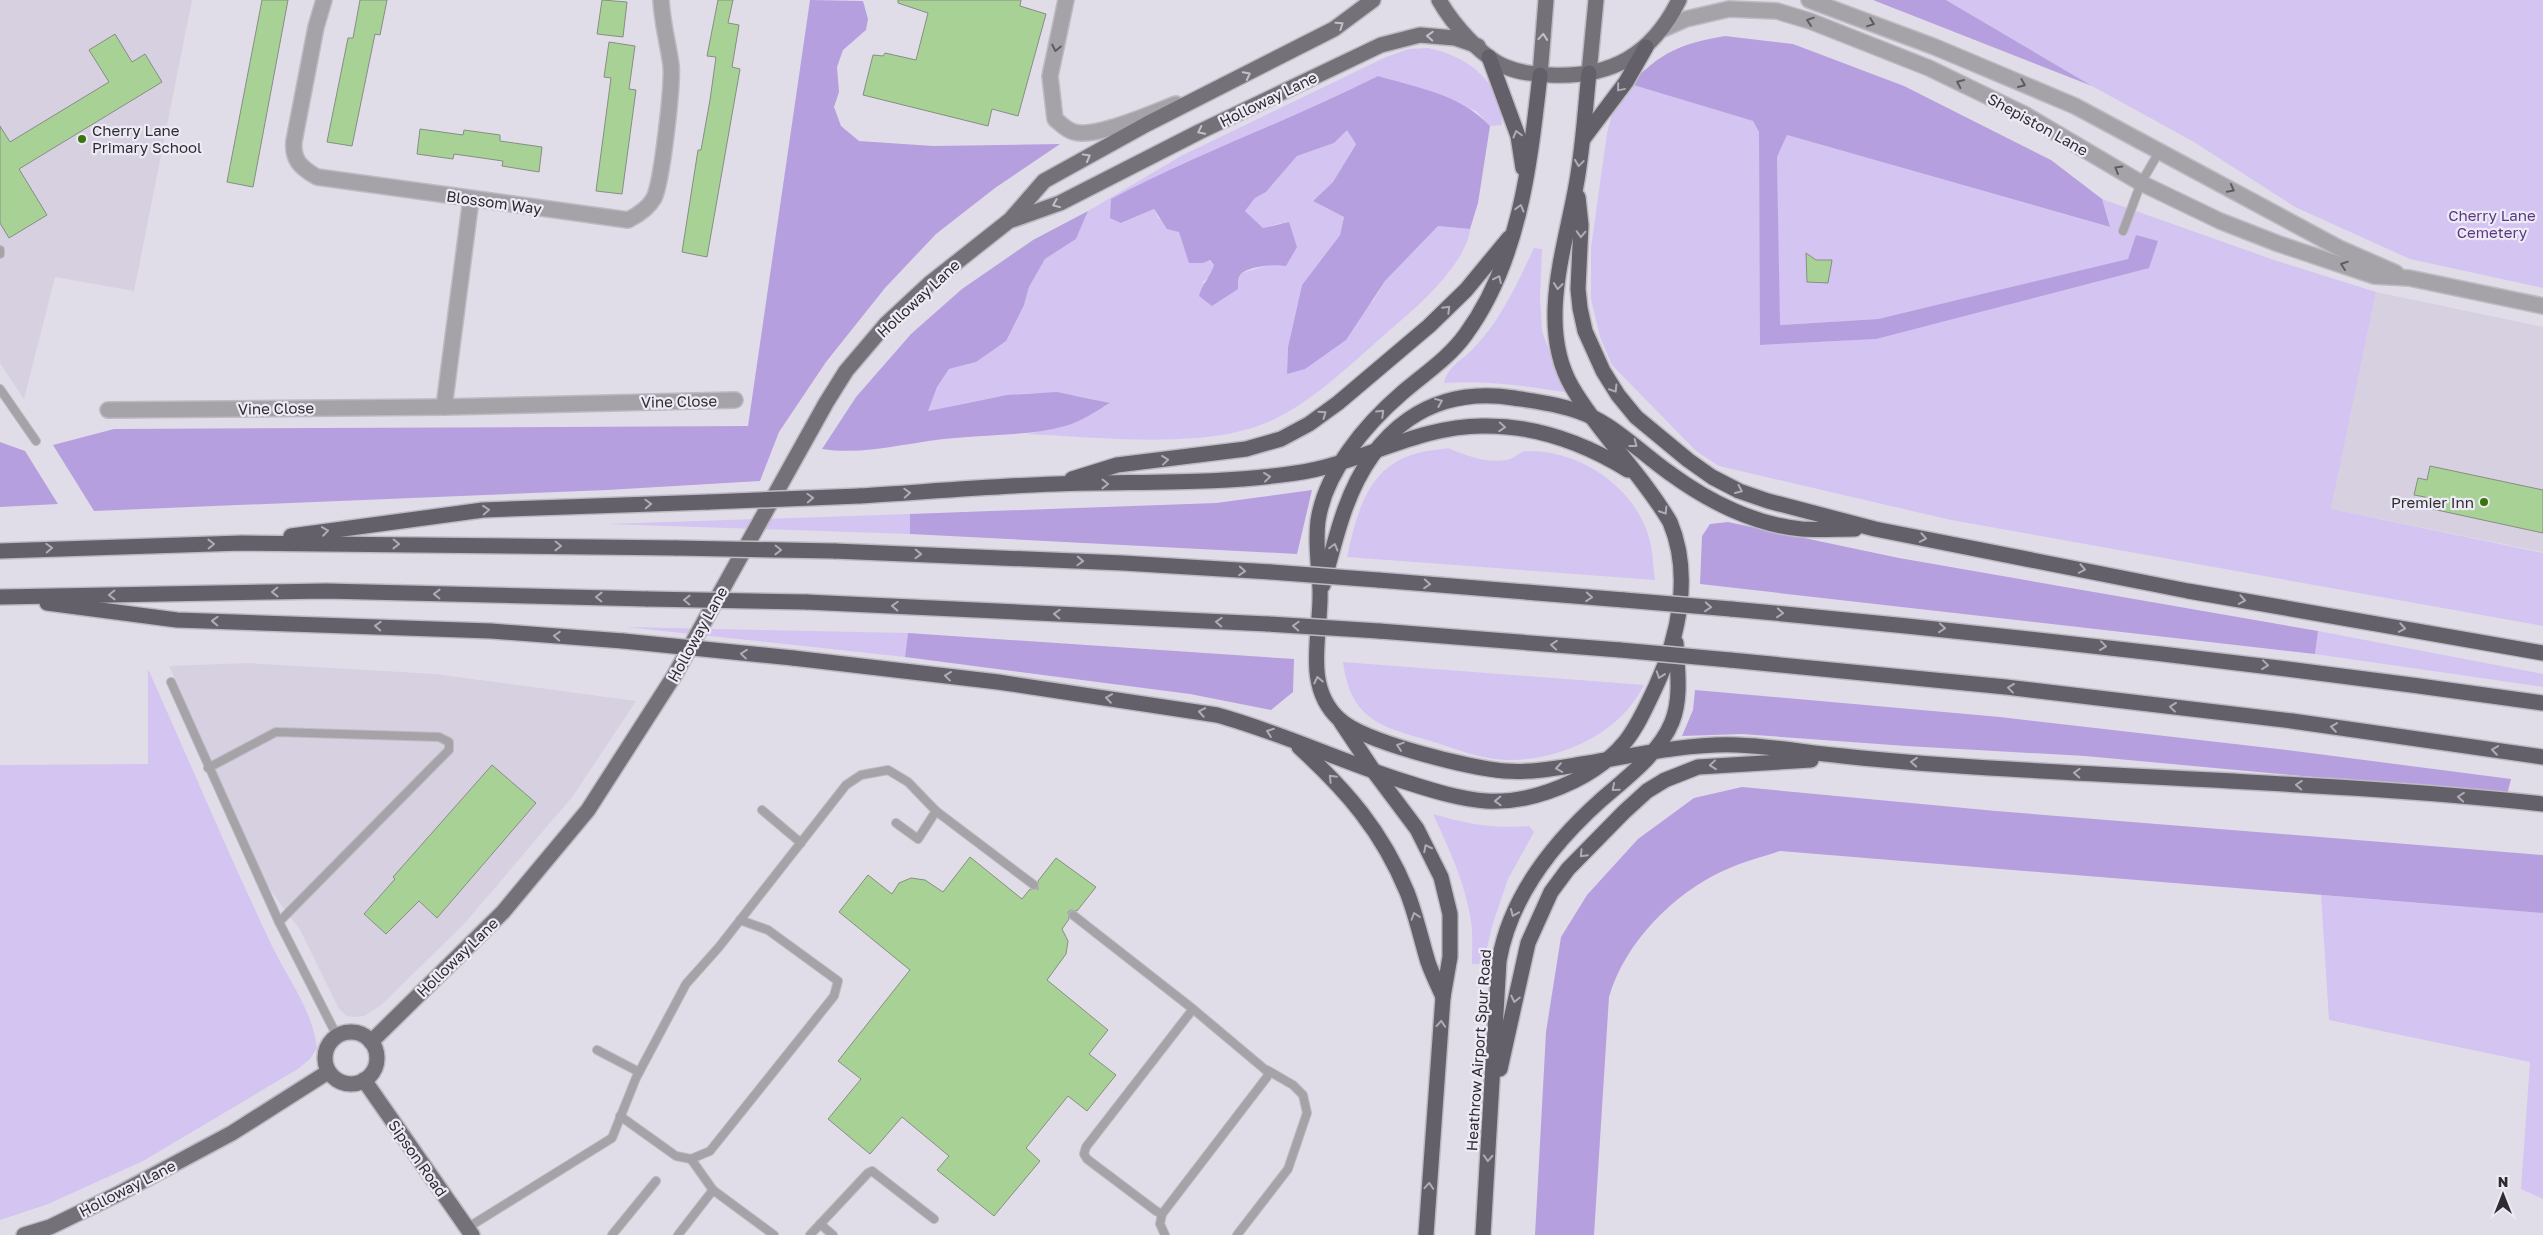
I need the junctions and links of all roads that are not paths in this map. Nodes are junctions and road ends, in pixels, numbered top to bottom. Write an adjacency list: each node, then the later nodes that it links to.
1 (324, 0): 22 (street, Blossom Way)
2 (661, 0): 22 (street, Blossom Way)
3 (1066, 0): 16 (street, one-way to 16)
4 (1373, 0): 16 (main road, Holloway Lane, one-way to 4)
5 (1440, 0): 11 (main road)
6 (1546, 0): 15 (main road, one-way to 6)
7 (1596, 0): 14 (main road)
8 (1679, 0): 10 (main road)
9 (1809, 0): 18 (street, Shepiston Lane, one-way to 18)
10 (1661, 30): 12 (main road); 20 (street, Shepiston Lane, one-way to 10)
11 (1478, 46): 13 (main road); 23 (main road, Holloway Lane, one-way to 23)
12 (1646, 47): 14 (main road); 17 (highway, one-way to 17)
13 (1489, 57): 15 (main road); 19 (highway, one-way to 13)
14 (1589, 73): 15 (main road); 17 (highway)
15 (1540, 75): 19 (highway)
16 (1226, 85): 23 (main road, Holloway Lane, one-way to 16)
17 (1583, 140): 21 (highway, one-way to 21)
18 (2159, 152): 20 (lane); 28 (street, Shepiston Lane, one-way to 28)
19 (1526, 182): 25 (highway, one-way to 19)
20 (2142, 183): 24 (lane); 28 (street, Shepiston Lane, one-way to 20)
21 (1576, 186): 34 (highway, one-way to 34); 40 (highway, one-way to 40)
22 (471, 199): 32 (street)
23 (1010, 220): 69 (main road, Holloway Lane)
24 (2123, 231)
25 (1513, 233): 37 (highway, one-way to 25); 39 (highway, one-way to 25)
26 (0, 250): 27 (lane)
27 (0, 254)
28 (2409, 278): 29 (street, Shepiston Lane)
29 (2543, 306)
30 (0, 389): 35 (lane)
31 (735, 400): 32 (street, Vine Close)
32 (444, 407): 33 (street, Vine Close)
33 (108, 410)
34 (1593, 418): 36 (highway, one-way to 34); 38 (highway); 40 (highway, one-way to 40)
35 (36, 441)
36 (1374, 453): 37 (highway); 38 (highway, one-way to 38); 43 (highway, one-way to 36)
37 (1341, 465): 39 (highway, one-way to 37); 43 (highway)
38 (1633, 473): 45 (highway, one-way to 45)
39 (1056, 484): 41 (highway, one-way to 39, bridge)
40 (1875, 529): 46 (highway, one-way to 46)
41 (242, 543): 42 (highway, one-way to 41); 48 (highway, one-way to 48, bridge)
42 (0, 550)
43 (1320, 594): 49 (highway, one-way to 43)
44 (0, 597): 50 (highway, one-way to 44, bridge); 53 (highway, one-way to 44, bridge)
45 (1676, 628): 51 (highway, Heathrow Airport Spur Road); 54 (highway, one-way to 54)
46 (2543, 653)
47 (171, 682): 55 (lane)
48 (2543, 703)
49 (1341, 722): 54 (highway, one-way to 49); 56 (highway)
50 (1292, 740): 56 (highway); 66 (highway, one-way to 50)
51 (1650, 754): 52 (highway); 54 (highway); 76 (highway, Heathrow Airport Spur Road, one-way to 76)
52 (1850, 757): 57 (highway, one-way to 52); 76 (highway, one-way to 76)
53 (2543, 757)
54 (1607, 760): 56 (highway, one-way to 56)
55 (208, 768): 65 (lane); 65 (lane)
56 (1374, 773): 66 (highway, one-way to 56)
57 (2543, 804)
58 (762, 810): 61 (lane)
59 (936, 811): 60 (lane); 61 (lane); 62 (lane)
60 (896, 823)
61 (801, 843): 64 (lane)
62 (1034, 885)
63 (1073, 914): 67 (lane)
64 (740, 920): 73 (lane); 77 (lane)
65 (280, 922): 68 (lane)
66 (1443, 997): 92 (highway, one-way to 66)
67 (1193, 1009): 71 (lane); 80 (lane)
68 (337, 1036): 69 (main road); 72 (main road)
69 (370, 1042): 74 (main road)
70 (597, 1050): 73 (lane)
71 (1267, 1070): 80 (lane); 91 (lane)
72 (328, 1072): 74 (main road); 84 (main road, Holloway Lane)
73 (639, 1072): 75 (lane)
74 (364, 1080): 83 (main road, Sipson Road)
75 (620, 1116): 77 (lane); 83 (lane)
76 (1490, 1120): 93 (highway, Heathrow Airport Spur Road, one-way to 93)
77 (691, 1159): 79 (lane)
78 (656, 1181): 85 (lane)
79 (713, 1190): 86 (lane); 87 (lane)
80 (1162, 1214): 90 (lane)
81 (934, 1219): 82 (lane)
82 (820, 1224): 88 (lane); 89 (lane)
83 (469, 1231)
84 (24, 1235)
85 (612, 1235)
86 (678, 1235)
87 (774, 1235)
88 (810, 1235)
89 (833, 1235)
90 (1165, 1235)
91 (1236, 1235)
92 (1426, 1235)
93 (1484, 1235)

